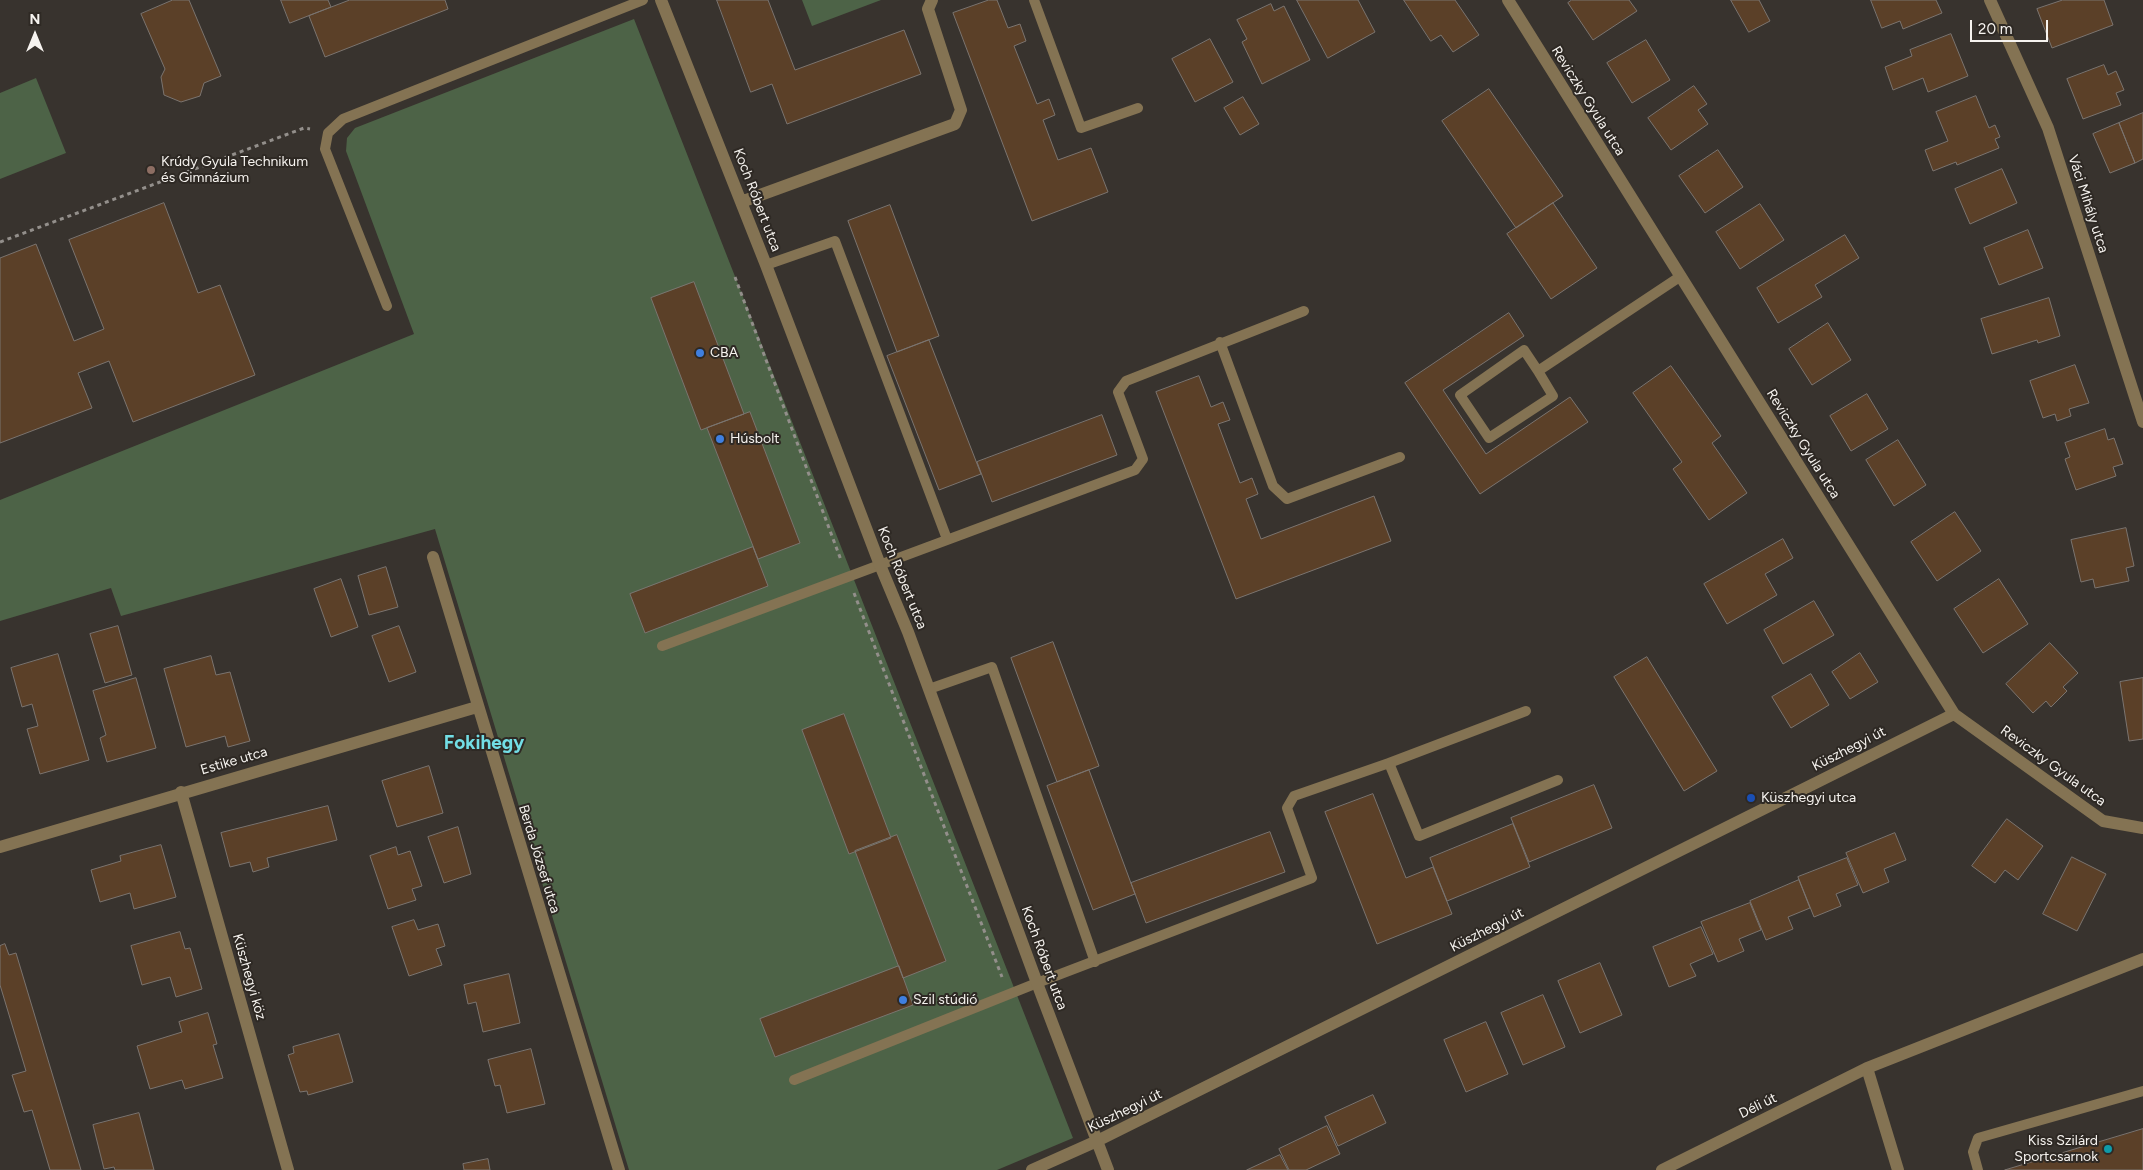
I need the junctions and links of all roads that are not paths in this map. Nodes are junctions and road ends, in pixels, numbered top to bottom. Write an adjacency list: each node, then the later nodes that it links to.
1 (643, 0): 11 (lane)
2 (661, 0): 8 (street, Koch Róbert utca)
3 (932, 0): 8 (street)
4 (1034, 0): 7 (lane)
5 (1508, 0): 10 (street, Reviczky Gyula utca)
6 (1990, 0): 15 (street, Váci Mihály utca)
7 (1138, 108)
8 (742, 202): 9 (street, Koch Róbert utca)
9 (766, 265): 17 (lane); 19 (street, Koch Róbert utca)
10 (1681, 276): 14 (lane); 24 (street, Reviczky Gyula utca)
11 (387, 306)
12 (1304, 311): 13 (lane)
13 (1220, 342): 16 (lane); 17 (lane)
14 (1538, 372): 14 (lane)
15 (2143, 422)
16 (1400, 457)
17 (948, 539): 19 (lane)
18 (433, 557): 22 (street, Berda József utca)
19 (880, 565): 20 (lane); 21 (street, Koch Róbert utca)
20 (662, 646)
21 (929, 689): 31 (lane); 32 (street, Koch Róbert utca)
22 (477, 707): 27 (street, Estike utca); 38 (street, Berda József utca)
23 (1526, 711): 25 (lane)
24 (1954, 714): 28 (street, Reviczky Gyula utca); 36 (street, Küszhegyi út)
25 (1390, 763): 26 (lane); 31 (lane)
26 (1558, 780)
27 (182, 792): 29 (street, Estike utca); 37 (street, Küszhegyi köz)
28 (2143, 828)
29 (0, 846)
30 (2143, 959): 33 (street, Déli út)
31 (1095, 962): 32 (lane)
32 (1037, 983): 34 (lane); 36 (street, Koch Róbert utca)
33 (1867, 1068): 41 (street, Déli út); 42 (street)
34 (794, 1080)
35 (2143, 1091): 43 (lane)
36 (1098, 1141): 39 (street, Küszhegyi út); 40 (street, Koch Róbert utca)
37 (288, 1170)
38 (619, 1170)
39 (1032, 1170)
40 (1108, 1170)
41 (1662, 1170)
42 (1898, 1170)
43 (1978, 1170)

